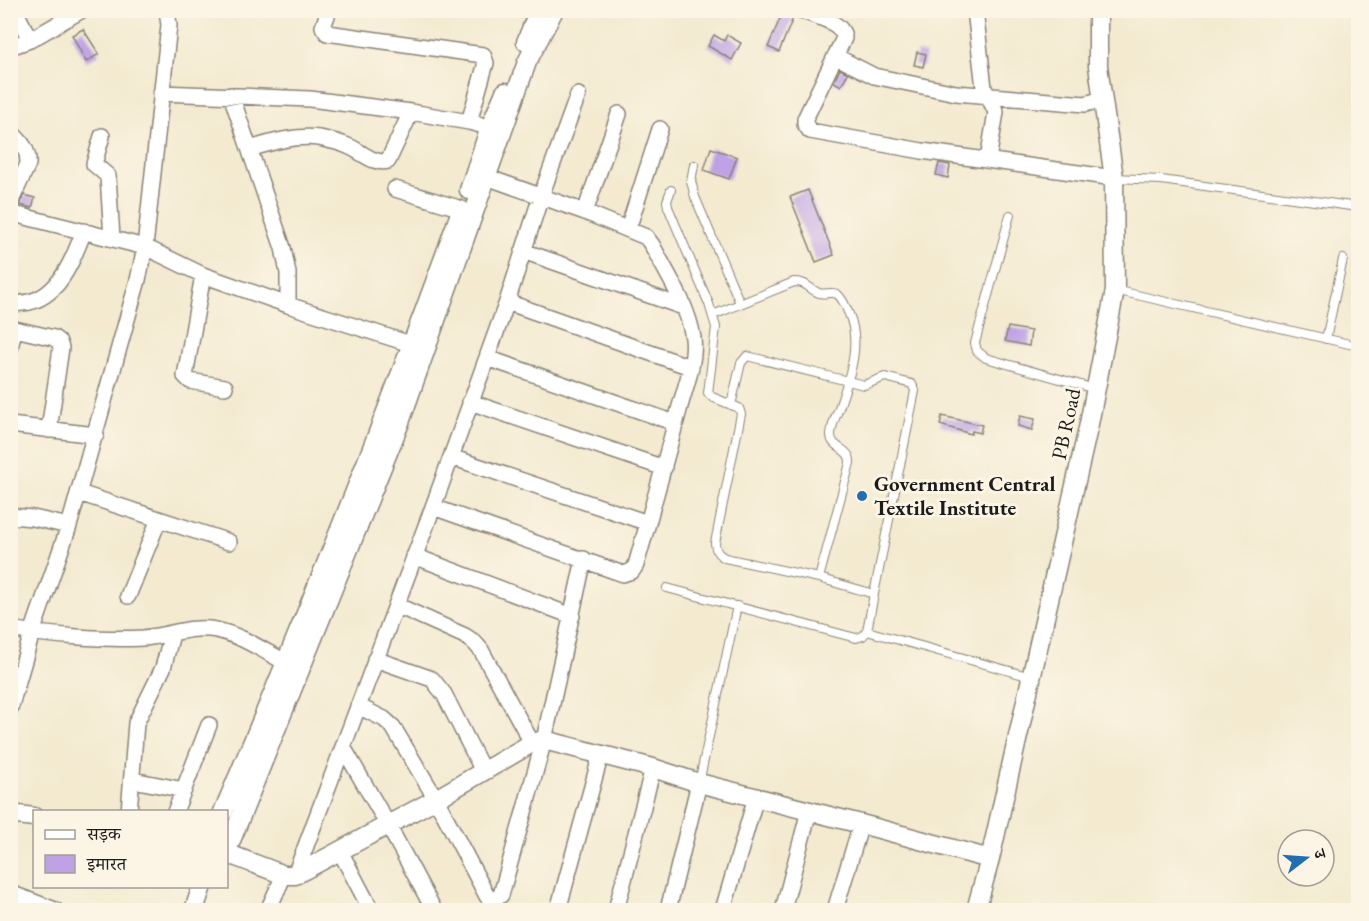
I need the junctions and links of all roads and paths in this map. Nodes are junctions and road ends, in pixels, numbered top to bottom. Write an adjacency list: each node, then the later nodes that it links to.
1 (15, 10): 10 (street)
2 (82, 10): 10 (street)
3 (167, 10): 13 (street)
4 (329, 10): 20 (street)
5 (539, 10): 21 (street)
6 (554, 10): 21 (street)
7 (798, 10): 12 (street)
8 (975, 10): 16 (street)
9 (1098, 10): 17 (street, PB Road)
10 (30, 40): 11 (street)
11 (10, 47)
12 (835, 56): 16 (street); 26 (street)
13 (161, 93): 14 (street); 42 (street)
14 (231, 95): 18 (street); 25 (street)
15 (578, 95): 32 (street)
16 (987, 95): 17 (street); 26 (street)
17 (1103, 99): 29 (street, PB Road)
18 (411, 112): 20 (street); 25 (street)
19 (619, 114): 36 (street)
20 (469, 122): 21 (street)
21 (497, 129): 28 (street)
22 (660, 129): 39 (street)
23 (10, 131): 33 (street)
24 (102, 136): 41 (street)
25 (250, 149): 50 (street)
26 (988, 160): 29 (street)
27 (694, 165): 49 (lane)
28 (481, 175): 32 (street); 38 (street)
29 (1114, 178): 34 (lane); 46 (street, PB Road)
30 (395, 189): 38 (street)
31 (671, 190): 52 (lane)
32 (541, 196): 36 (street); 43 (street)
33 (10, 203)
34 (1359, 207)
35 (10, 213): 40 (street)
36 (585, 213): 39 (street)
37 (1010, 215): 62 (lane)
38 (462, 221): 56 (street)
39 (628, 229): 51 (street)
40 (84, 231): 41 (street); 48 (street)
41 (112, 238): 42 (street)
42 (145, 247): 45 (street); 68 (street)
43 (523, 251): 47 (street); 51 (street)
44 (1343, 259): 54 (lane)
45 (203, 275): 50 (street); 61 (street)
46 (1115, 290): 54 (lane); 62 (street, PB Road)
47 (507, 302): 58 (street); 59 (street)
48 (10, 303)
49 (740, 303): 52 (lane); 60 (lane)
50 (288, 305): 56 (street)
51 (683, 307): 59 (street)
52 (713, 315): 64 (lane)
53 (12, 329): 57 (street); 67 (street)
54 (1326, 339): 55 (lane)
55 (1359, 346)
56 (419, 347): 92 (street)
57 (10, 349)
58 (486, 358): 63 (street); 65 (street)
59 (690, 367): 65 (street)
60 (848, 381): 64 (lane); 80 (lane); 82 (lane)
61 (225, 387)
62 (1096, 389): 93 (street, PB Road)
63 (470, 402): 69 (street); 70 (street)
64 (732, 405): 80 (lane)
65 (675, 423): 70 (street)
66 (10, 425): 67 (street)
67 (49, 430): 68 (street)
68 (96, 435): 71 (street)
69 (451, 457): 72 (street); 75 (street)
70 (663, 468): 75 (street)
71 (79, 493): 74 (street); 76 (street)
72 (434, 507): 78 (street); 79 (street)
73 (10, 516): 76 (street)
74 (159, 519): 77 (street); 83 (street)
75 (648, 523): 79 (street)
76 (69, 526): 89 (street)
77 (229, 542)
78 (414, 556): 84 (street); 86 (street)
79 (584, 559): 86 (street)
80 (819, 578): 82 (lane)
81 (667, 588): 85 (lane)
82 (873, 594): 88 (lane)
83 (128, 596)
84 (396, 605): 91 (street); 97 (street)
85 (737, 606): 88 (lane); 103 (lane)
86 (572, 616): 97 (street)
87 (10, 629): 89 (street)
88 (867, 631): 93 (lane)
89 (32, 633): 90 (street); 95 (street)
90 (172, 634): 92 (street); 102 (street)
91 (375, 659): 94 (street); 101 (street)
92 (293, 667): 109 (street); 115 (street)
93 (1031, 677): 118 (street, PB Road)
94 (358, 706): 98 (street); 106 (street)
95 (10, 710)
96 (209, 725): 104 (street)
97 (538, 741): 99 (street); 101 (street); 106 (street)
98 (343, 747): 114 (street); 119 (street)
99 (600, 754): 100 (street); 127 (street)
100 (653, 768): 103 (street); 128 (street)
101 (483, 771): 106 (street)
102 (133, 780): 104 (street); 107 (street)
103 (699, 783): 105 (street); 129 (street)
104 (184, 790): 108 (street)
105 (756, 797): 110 (street); 130 (street)
106 (436, 799): 114 (street)
107 (129, 810)
108 (176, 810)
109 (225, 810)
110 (809, 811): 113 (street); 131 (street)
111 (10, 814): 112 (street)
112 (33, 817)
113 (861, 824): 118 (street); 132 (street)
114 (388, 825): 116 (street); 126 (street)
115 (228, 850)
116 (340, 851): 119 (street); 125 (street)
117 (228, 853): 119 (street)
118 (990, 859): 133 (street, PB Road)
119 (290, 875): 124 (street)
120 (201, 888): 123 (street)
121 (10, 893): 122 (street)
122 (54, 910)
123 (194, 910)
124 (268, 910)
125 (371, 910)
126 (434, 910)
127 (558, 910)
128 (616, 910)
129 (668, 910)
130 (723, 910)
131 (783, 910)
132 (835, 910)
133 (976, 910)

